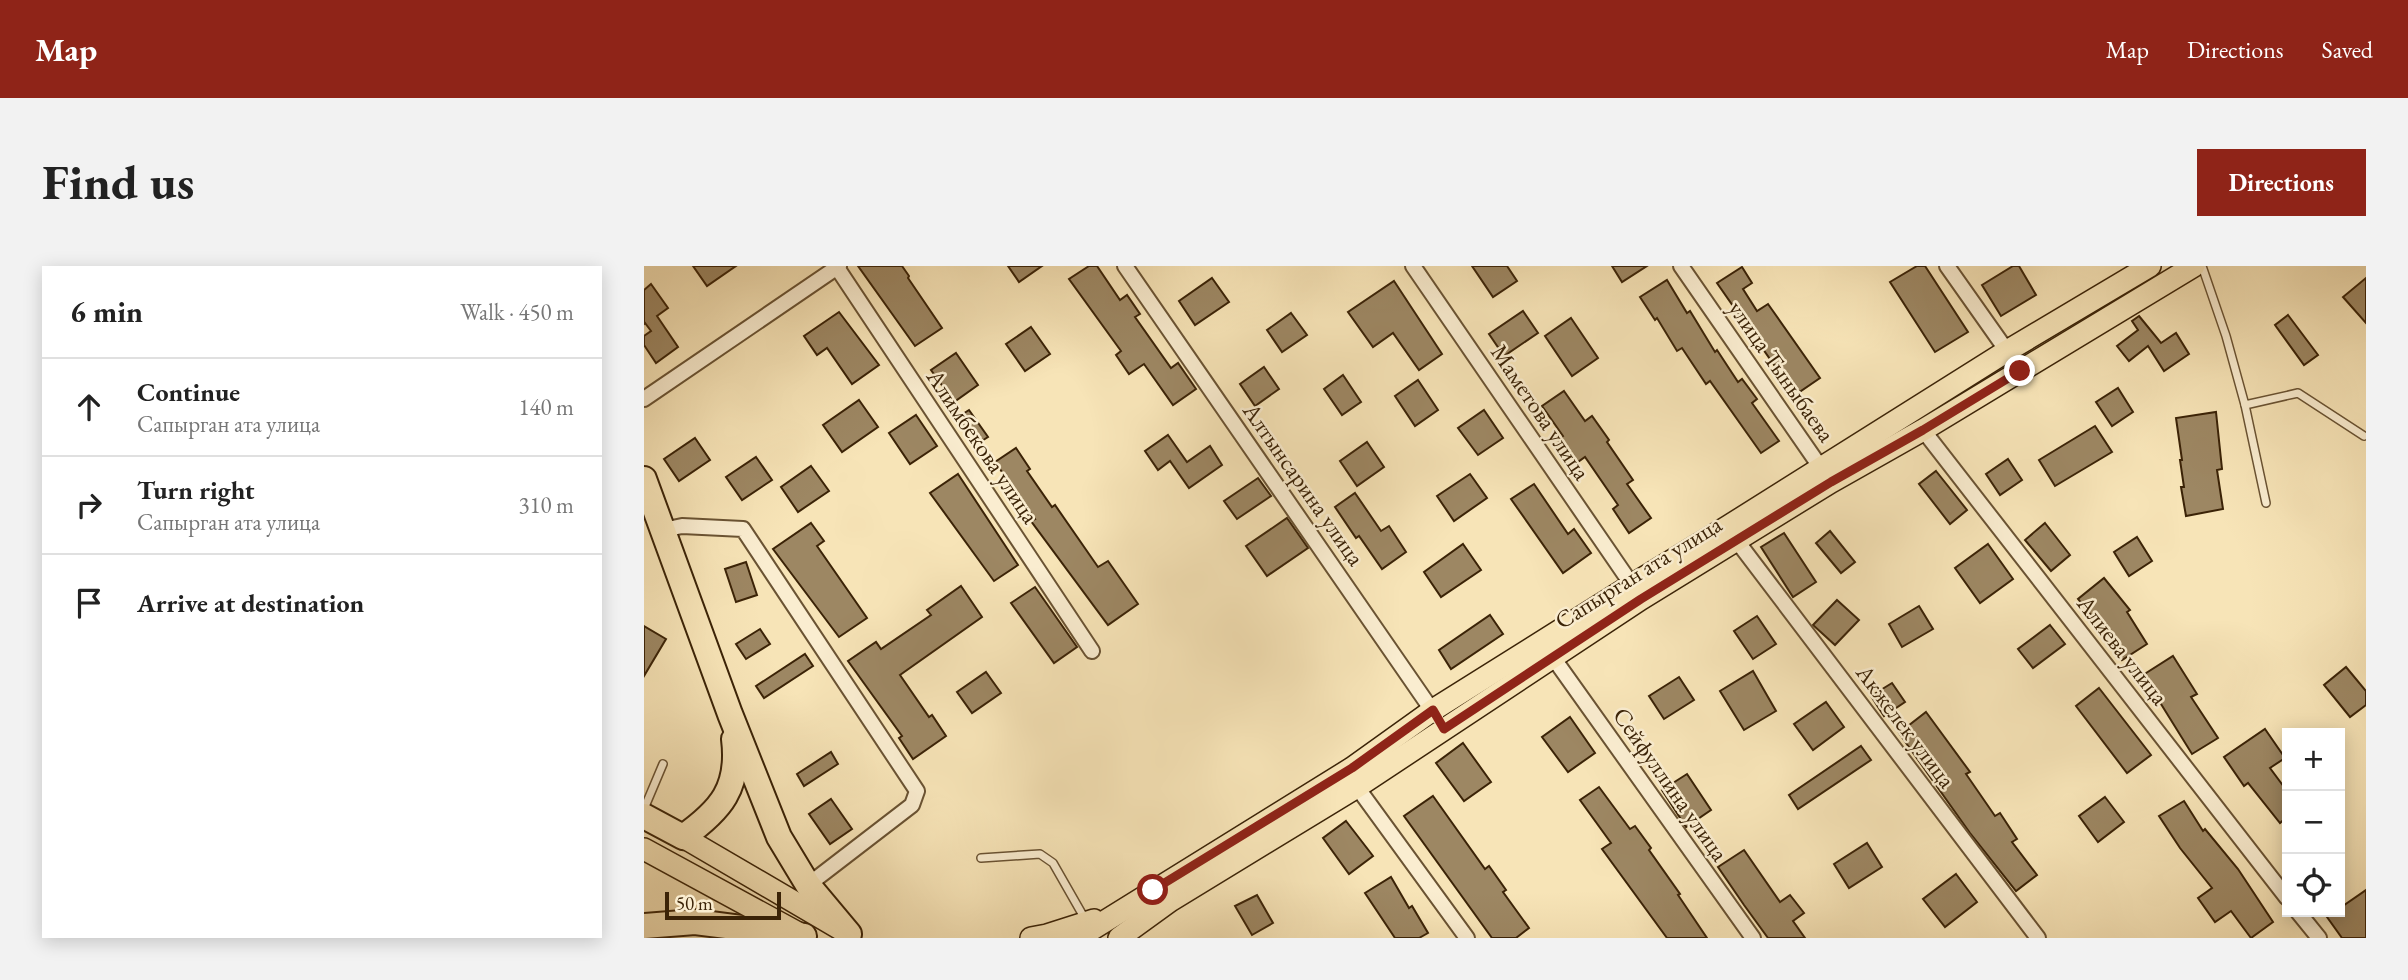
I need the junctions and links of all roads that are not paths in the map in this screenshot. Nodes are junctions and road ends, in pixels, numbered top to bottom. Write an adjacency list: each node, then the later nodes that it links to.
1 (1125, 266): 22 (street, Алтынсарина улица)
2 (1413, 266): 19 (street, Маметова улица)
3 (1681, 266): 14 (street, улица Тыныбаева)
4 (1947, 266): 9 (street)
5 (2150, 266): 9 (main road, Сапырган ата улица)
6 (2194, 266): 12 (main road, Сапырган ата улица)
7 (2202, 266): 11 (lane)
8 (837, 267): 10 (street); 20 (street, Алимбекова улица)
9 (2007, 351): 14 (main road, Сапырган ата улица)
10 (644, 399)
11 (2245, 405): 13 (lane); 16 (lane)
12 (1923, 430): 18 (main road, Сапырган ата улица); 33 (street, Алиева улица)
13 (2364, 436)
14 (1821, 468): 19 (main road, Сапырган ата улица)
15 (644, 480): 17 (highway)
16 (2266, 503)
17 (663, 530): 23 (highway); 32 (street)
18 (1737, 541): 21 (main road, Сапырган ата улица); 44 (street, Акжелек улица)
19 (1632, 584): 22 (main road, Сапырган ата улица)
20 (1092, 651)
21 (1552, 656): 24 (main road, Сапырган ата улица); 43 (street, Сейфуллина улица)
22 (1433, 710): 24 (street, Алтынсарина улица); 36 (main road, Сапырган ата улица)
23 (730, 714): 29 (highway); 32 (highway)
24 (1444, 729): 26 (main road, Сапырган ата улица)
25 (663, 764): 27 (lane)
26 (1357, 787): 41 (main road, Сапырган ата улица); 42 (street)
27 (644, 809)
28 (644, 816): 29 (highway)
29 (683, 837): 38 (main road)
30 (644, 849): 39 (main road)
31 (981, 858): 36 (lane)
32 (808, 885): 38 (highway)
33 (2282, 892)
34 (2302, 917): 45 (street)
35 (644, 926): 37 (highway)
36 (1082, 930): 40 (main road, Сапырган ата улица)
37 (761, 934): 39 (highway)
38 (853, 936)
39 (806, 937)
40 (1031, 938)
41 (1119, 938)
42 (1467, 938)
43 (1753, 938)
44 (2038, 938)
45 (2319, 938)

